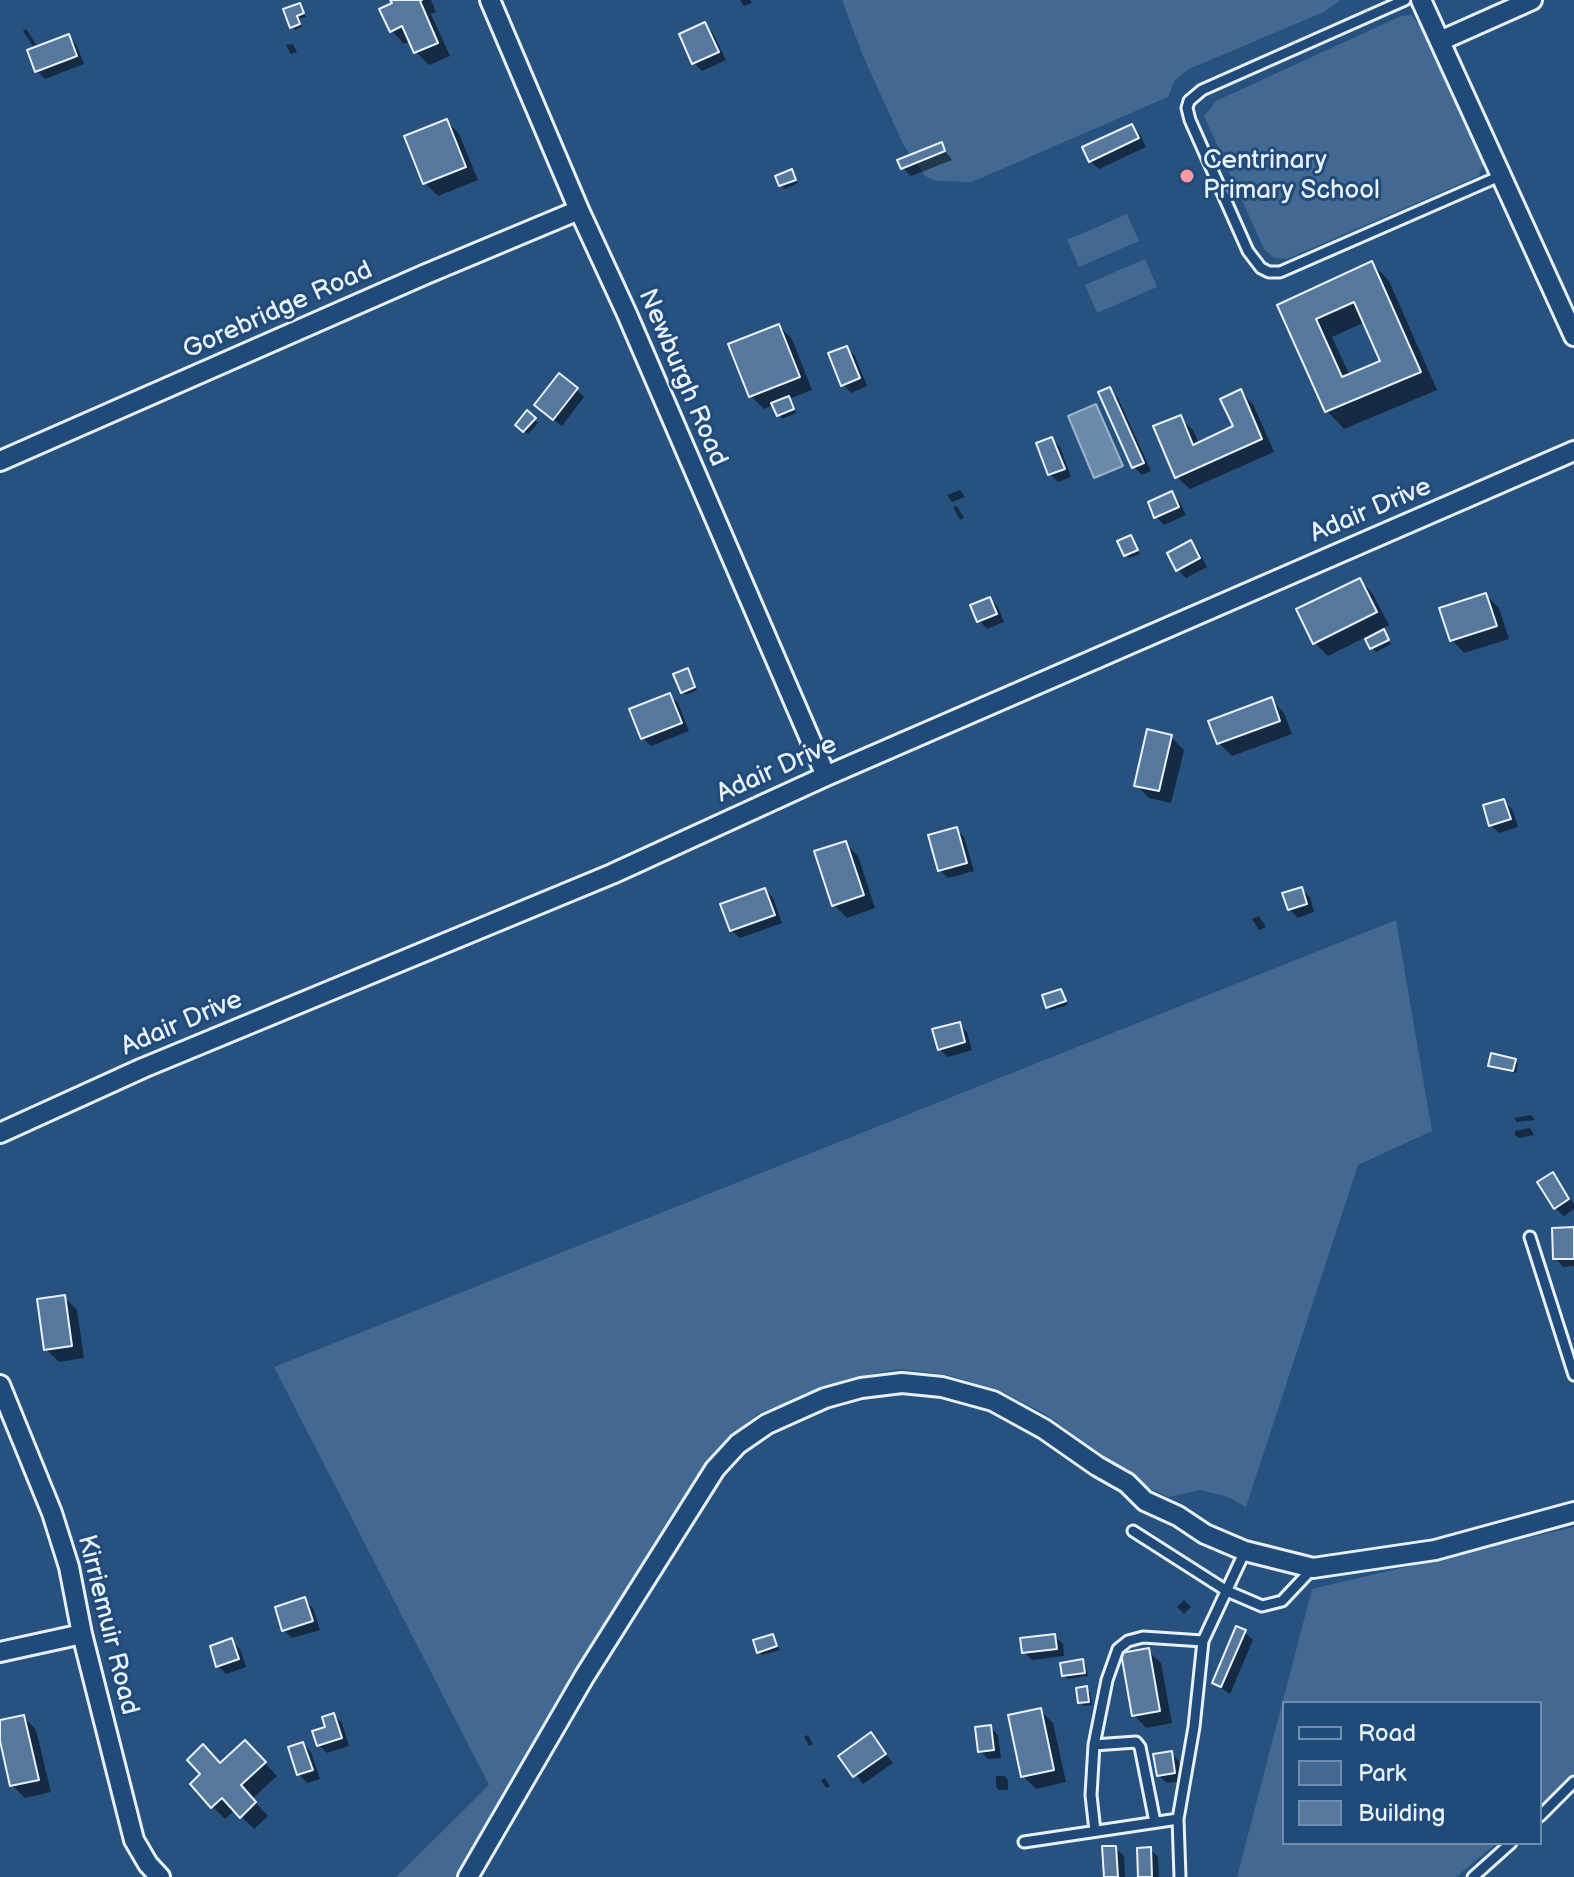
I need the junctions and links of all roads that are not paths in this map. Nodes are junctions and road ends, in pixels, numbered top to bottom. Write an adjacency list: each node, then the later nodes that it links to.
1 (490, 0): 7 (street, Newburgh Road)
2 (1405, 0): 6 (lane)
3 (1421, 0): 5 (street)
4 (1532, 0): 5 (street)
5 (1440, 41): 6 (street)
6 (1500, 176): 8 (street)
7 (579, 210): 10 (street, Gorebridge Road); 11 (street, Newburgh Road)
8 (1574, 336)
9 (1574, 451): 11 (street, Adair Drive)
10 (0, 461)
11 (826, 776): 12 (street, Adair Drive)
12 (0, 1133)
13 (1530, 1237): 14 (lane)
14 (1574, 1375)
15 (0, 1385): 21 (street, Kirriemuir Road)
16 (1574, 1512): 19 (street)
17 (1133, 1531): 20 (lane)
18 (1245, 1551): 19 (street); 20 (lane); 33 (street)
19 (1313, 1568): 20 (lane)
20 (1227, 1591): 22 (lane)
21 (82, 1634): 23 (street); 32 (street, Kirriemuir Road)
22 (1203, 1641): 24 (lane); 27 (lane)
23 (0, 1652)
24 (1094, 1745): 28 (lane); 29 (lane)
25 (1574, 1782): 26 (lane)
26 (1542, 1814)
27 (1178, 1819): 28 (lane); 34 (lane)
28 (1155, 1822): 29 (lane)
29 (1095, 1831): 30 (lane)
30 (1024, 1842)
31 (1509, 1845): 35 (lane)
32 (160, 1877)
33 (468, 1877)
34 (1180, 1877)
35 (1473, 1877)

